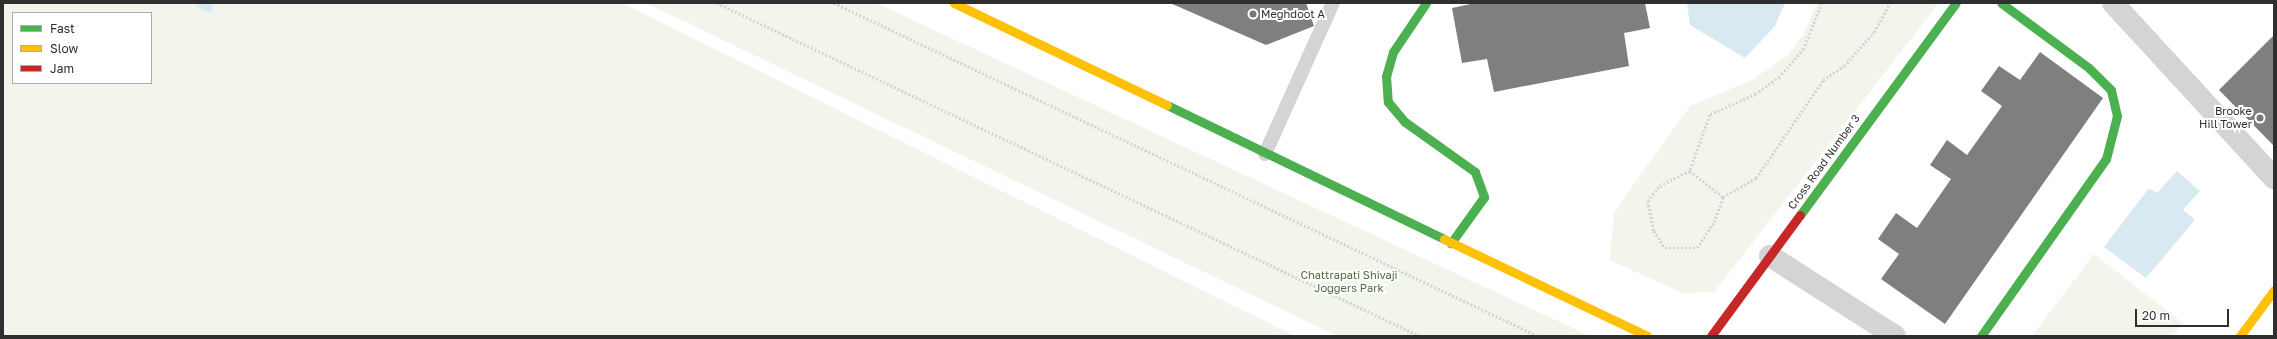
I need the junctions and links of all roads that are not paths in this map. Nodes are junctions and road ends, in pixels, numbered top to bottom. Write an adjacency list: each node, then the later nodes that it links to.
1 (954, 3): 7 (street)
2 (1333, 3): 8 (lane)
3 (1426, 3): 10 (street)
4 (1956, 3): 11 (street, Cross Road Number 3)
5 (2001, 3): 16 (street)
6 (2114, 3): 9 (street)
7 (979, 8): 8 (street)
8 (1265, 154): 10 (street)
9 (2273, 176)
10 (1451, 243): 13 (street)
11 (1770, 256): 14 (street, Cross Road Number 3); 15 (street)
12 (2274, 290): 17 (street)
13 (1647, 336)
14 (1711, 336)
15 (1895, 336)
16 (1981, 336)
17 (2240, 336)

